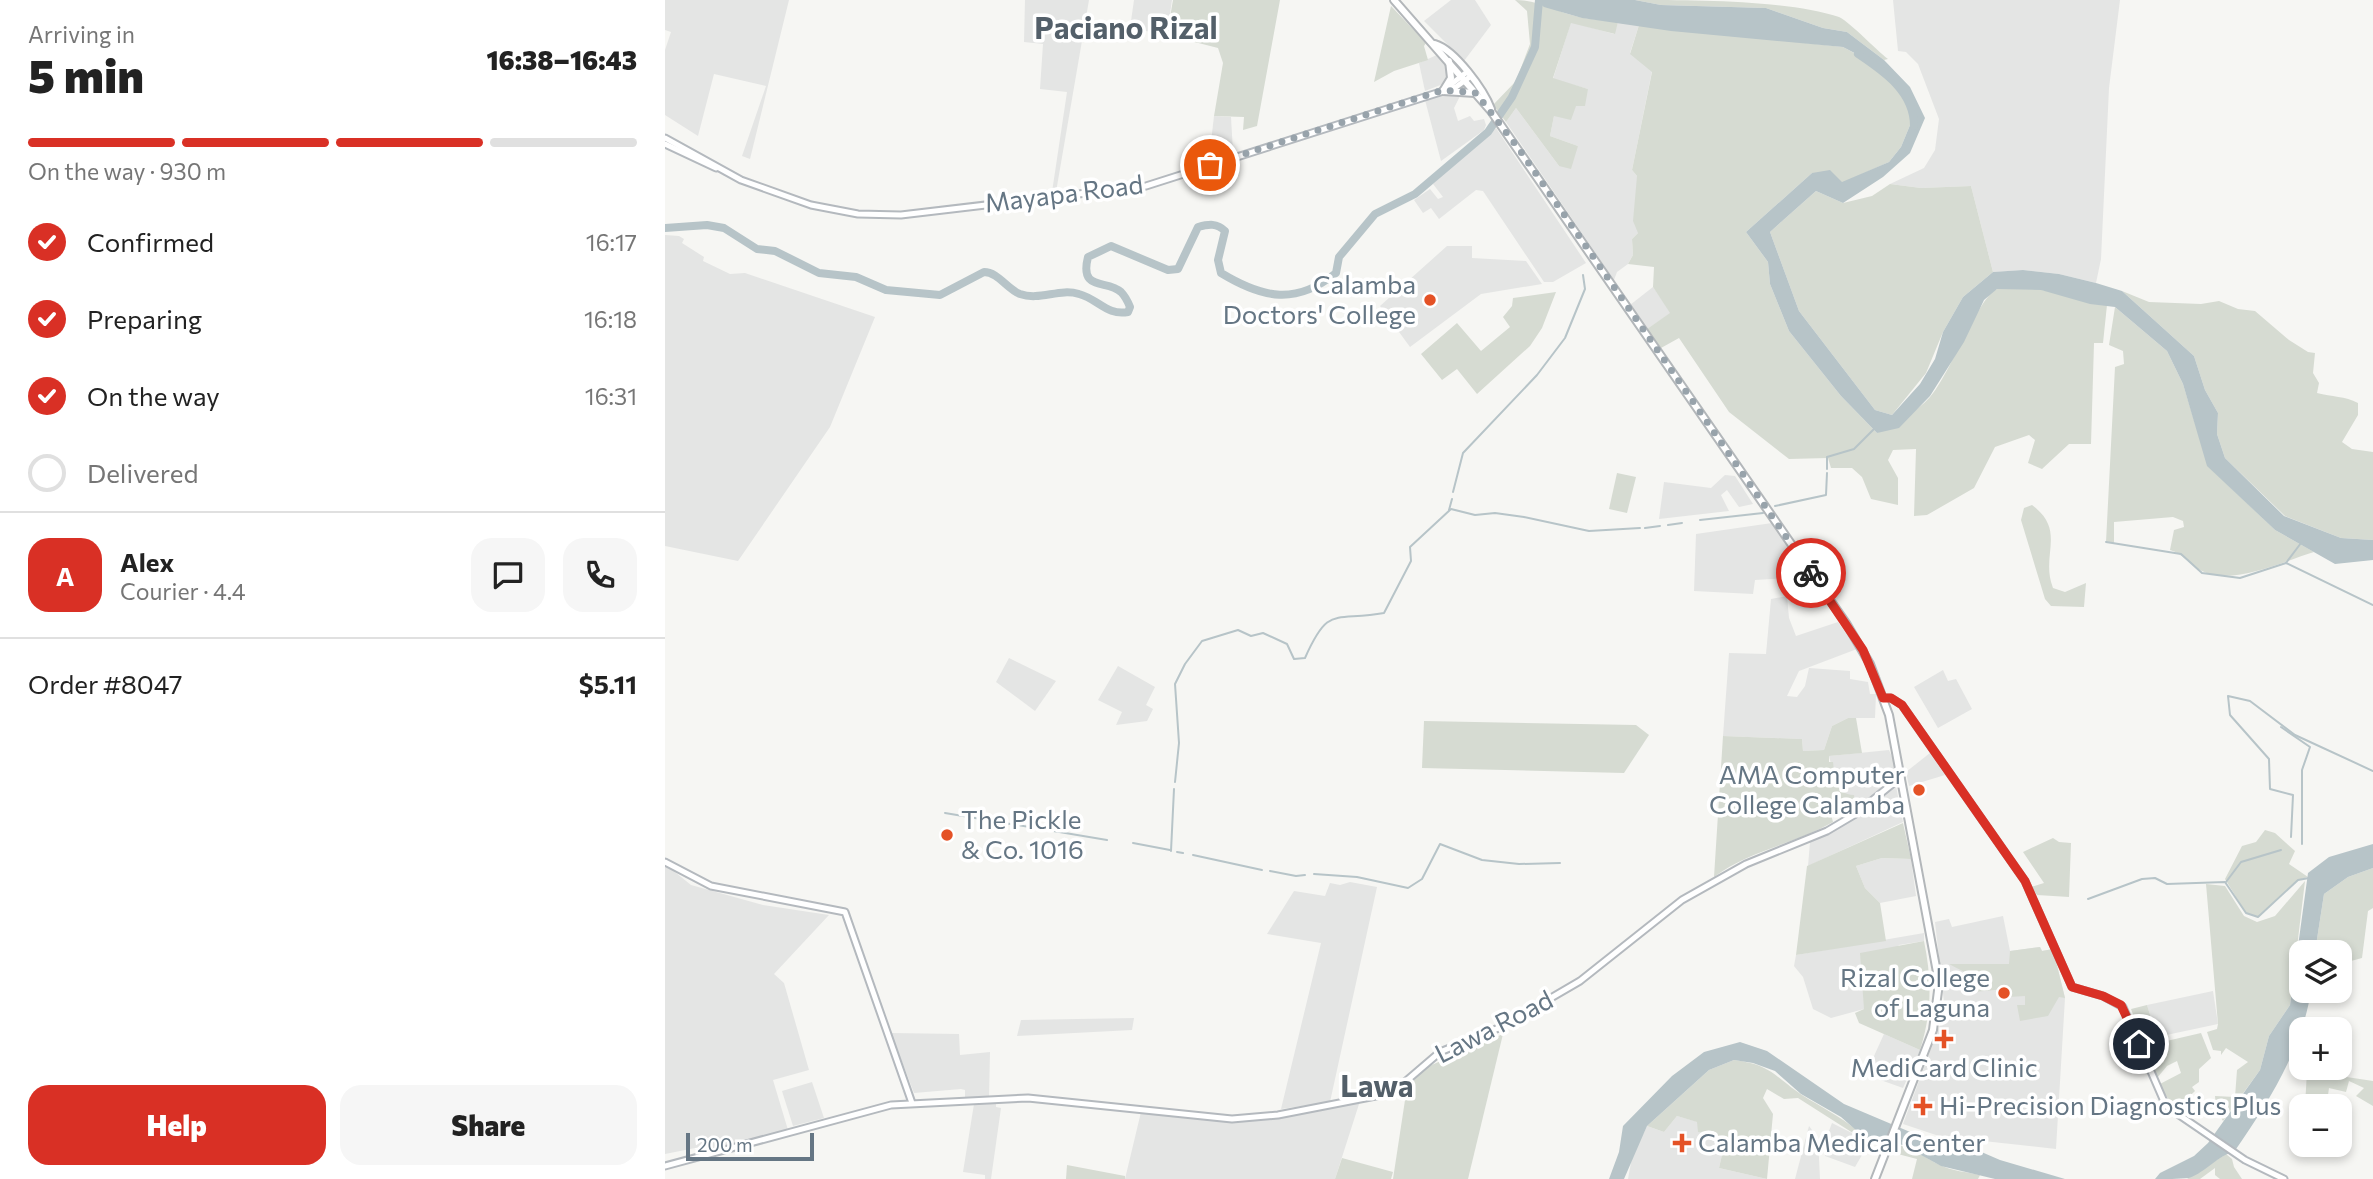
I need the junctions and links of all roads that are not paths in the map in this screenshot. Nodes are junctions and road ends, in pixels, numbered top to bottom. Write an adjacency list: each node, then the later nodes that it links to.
1 (1394, 0): 2 (highway)
2 (1435, 44): 3 (highway); 4 (highway)
3 (1449, 61): 4 (highway); 5 (highway)
4 (1467, 76): 5 (main road, Mayapa Road); 6 (highway); 7 (highway)
5 (1443, 90): 6 (highway); 10 (main road, Mayapa Road)
6 (1476, 93): 7 (highway)
7 (1491, 111): 11 (highway)
8 (665, 138): 10 (main road, Mayapa Road)
9 (665, 144): 10 (main road, Mayapa Road)
10 (722, 170)
11 (1883, 698): 12 (highway); 17 (main road)
12 (1901, 777): 14 (main road, Lawa Road); 16 (highway)
13 (665, 862): 14 (main road)
14 (912, 1103): 15 (main road, Lawa Road)
15 (665, 1166)
16 (1875, 1179)
17 (2284, 1179)

